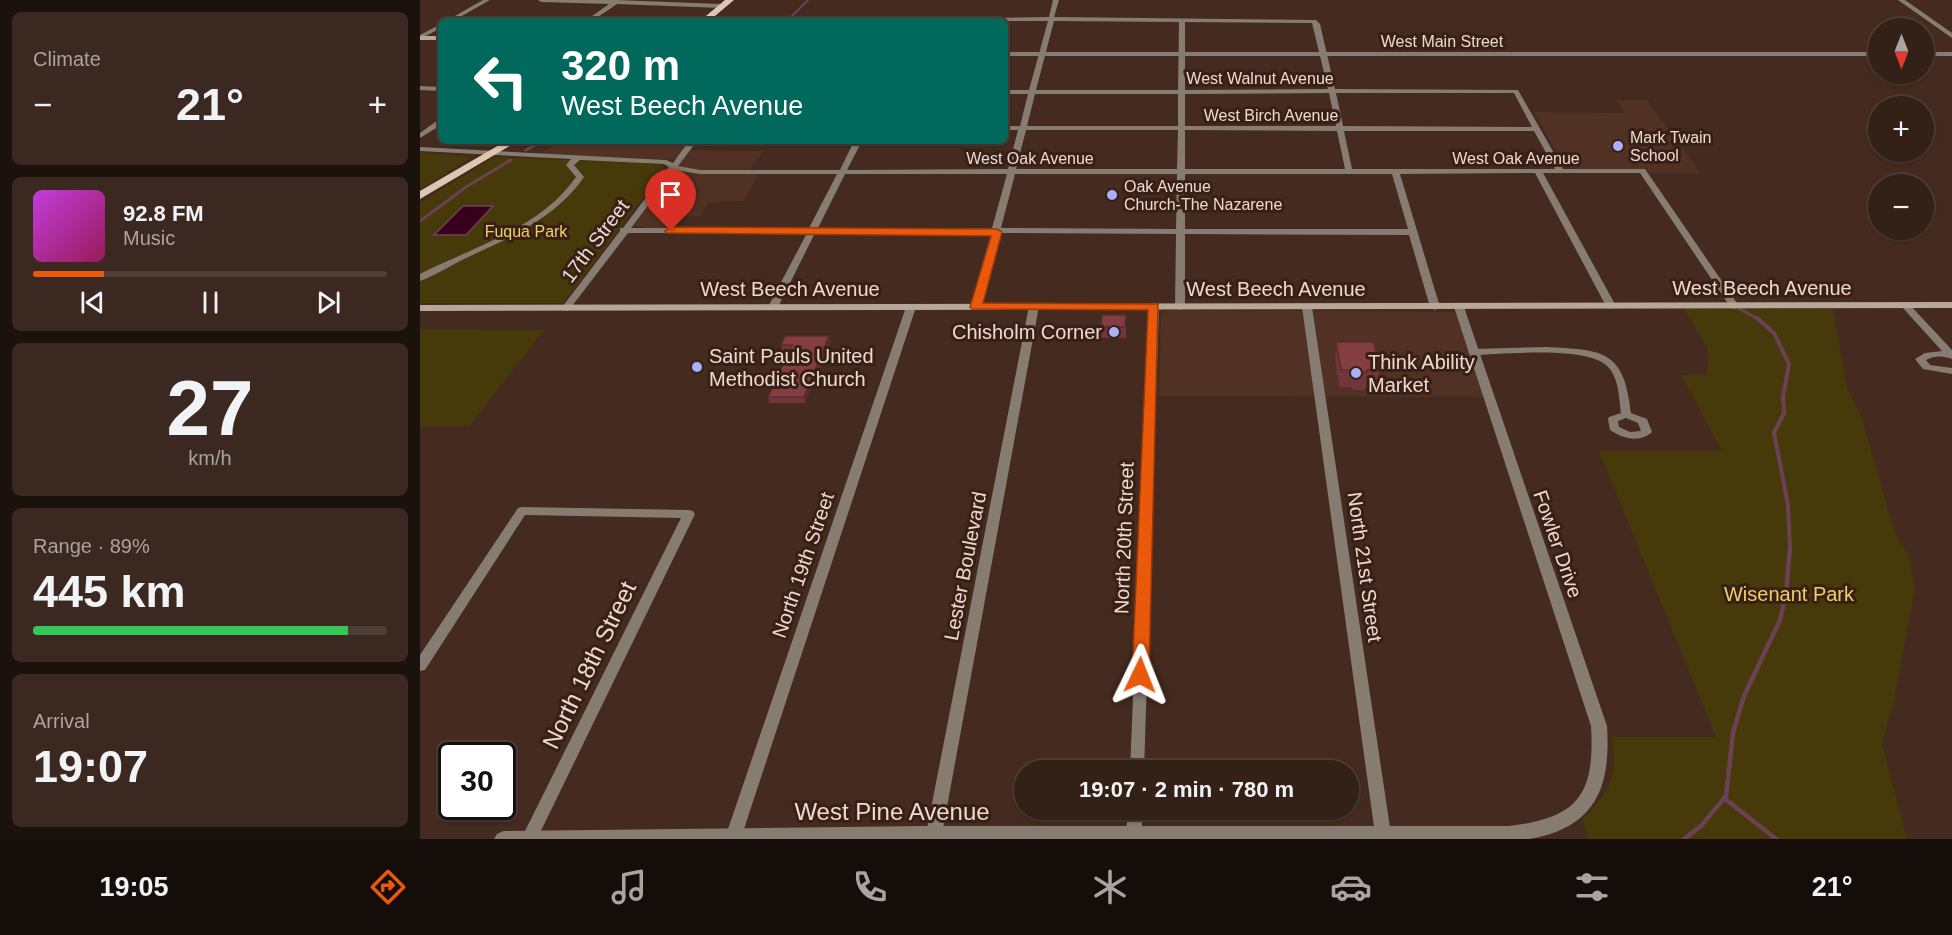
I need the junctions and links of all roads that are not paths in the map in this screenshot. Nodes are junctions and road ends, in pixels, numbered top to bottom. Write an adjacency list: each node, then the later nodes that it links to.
1 (487, 0): 8 (street)
2 (541, 0): 6 (street)
3 (730, 0): 7 (main road)
4 (1056, 0): 11 (street)
5 (1901, 0): 15 (street)
6 (617, 2): 7 (street); 9 (street)
7 (722, 6): 10 (main road)
8 (454, 18)
9 (593, 18)
10 (708, 18)
11 (1050, 19): 12 (street); 13 (street); 19 (street)
12 (1182, 19): 20 (street); 21 (street)
13 (1008, 20)
14 (438, 28): 16 (street)
15 (1952, 36)
16 (420, 38): 17 (main road)
17 (438, 38)
18 (1008, 54): 19 (street, West Main Street)
19 (1041, 54): 20 (street, West Main Street); 28 (street)
20 (1182, 54): 21 (street, West Main Street); 29 (street)
21 (1322, 54): 22 (street, West Main Street); 30 (street)
22 (1868, 54)
23 (1934, 54): 24 (street)
24 (1952, 54)
25 (420, 88): 26 (street)
26 (438, 89)
27 (1008, 92): 28 (street, West Walnut Avenue)
28 (1032, 92): 29 (street, West Walnut Avenue); 33 (street)
29 (1182, 92): 30 (street, West Walnut Avenue); 34 (street)
30 (1330, 92): 35 (street); 36 (street, West Walnut Avenue)
31 (438, 124): 37 (street)
32 (1008, 128): 33 (street, West Birch Avenue)
33 (1023, 128): 34 (street, West Birch Avenue); 50 (street)
34 (1181, 128): 35 (street, West Birch Avenue); 46 (street)
35 (1340, 128): 36 (street, West Birch Avenue); 47 (street)
36 (1537, 129): 49 (street)
37 (420, 136)
38 (508, 144): 42 (main road)
39 (691, 144): 44 (street, 17th Street)
40 (856, 144): 45 (street)
41 (420, 149): 42 (street, West Oak Avenue)
42 (491, 153): 43 (street, West Oak Avenue); 52 (main road)
43 (578, 157): 44 (street, West Oak Avenue); 58 (street)
44 (674, 165): 45 (street, West Oak Avenue); 53 (street, 17th Street)
45 (843, 171): 50 (street, West Oak Avenue); 54 (street)
46 (1181, 171): 47 (street, West Oak Avenue); 50 (street, West Oak Avenue); 57 (street)
47 (1349, 171): 48 (street, West Oak Avenue)
48 (1395, 171): 51 (street, West Oak Avenue); 56 (street)
49 (1560, 171): 51 (street, West Oak Avenue); 63 (street, West Oak Avenue)
50 (1012, 172): 55 (street)
51 (1538, 172): 62 (street)
52 (420, 196)
53 (623, 230): 54 (street); 73 (street, 17th Street)
54 (813, 232): 55 (street); 64 (street)
55 (997, 232): 57 (street); 66 (street)
56 (1413, 232): 57 (street); 70 (street)
57 (1182, 233): 68 (street)
58 (420, 278)
59 (1905, 305): 60 (main road, West Beech Avenue); 63 (main road, West Beech Avenue); 75 (street)
60 (1952, 305)
61 (1034, 306): 66 (main road, West Beech Avenue); 67 (main road, West Beech Avenue); 82 (street, Lester Boulevard)
62 (1611, 306): 63 (main road, West Beech Avenue); 71 (main road, West Beech Avenue)
63 (1734, 306)
64 (773, 307): 65 (main road, West Beech Avenue); 73 (main road, West Beech Avenue)
65 (911, 307): 66 (main road, West Beech Avenue); 85 (street, North 19th Street)
66 (976, 307)
67 (1154, 307): 68 (main road, West Beech Avenue); 79 (street, North 20th Street)
68 (1180, 307): 69 (main road, West Beech Avenue)
69 (1307, 307): 70 (main road, West Beech Avenue); 83 (street, North 21st Street)
70 (1435, 307): 71 (main road, West Beech Avenue)
71 (1459, 307): 74 (street, Fowler Drive)
72 (420, 308): 73 (main road, West Beech Avenue)
73 (566, 308)
74 (1473, 352): 77 (street); 80 (street, Fowler Drive)
75 (1951, 355): 76 (street)
76 (1952, 371)
77 (1626, 415)
78 (420, 666): 86 (street, North 18th Street)
79 (1137, 760)
80 (1591, 794): 83 (street, West Pine Avenue)
81 (1135, 820): 84 (street)
82 (934, 834): 84 (street, West Pine Avenue); 85 (street, West Pine Avenue)
83 (1383, 834): 87 (street, West Pine Avenue)
84 (1134, 835): 87 (street, West Pine Avenue)
85 (734, 836): 88 (street, West Pine Avenue)
86 (530, 837): 88 (street, West Pine Avenue); 89 (street, West Pine Avenue)
87 (1257, 837)
88 (621, 838)
89 (503, 839)

